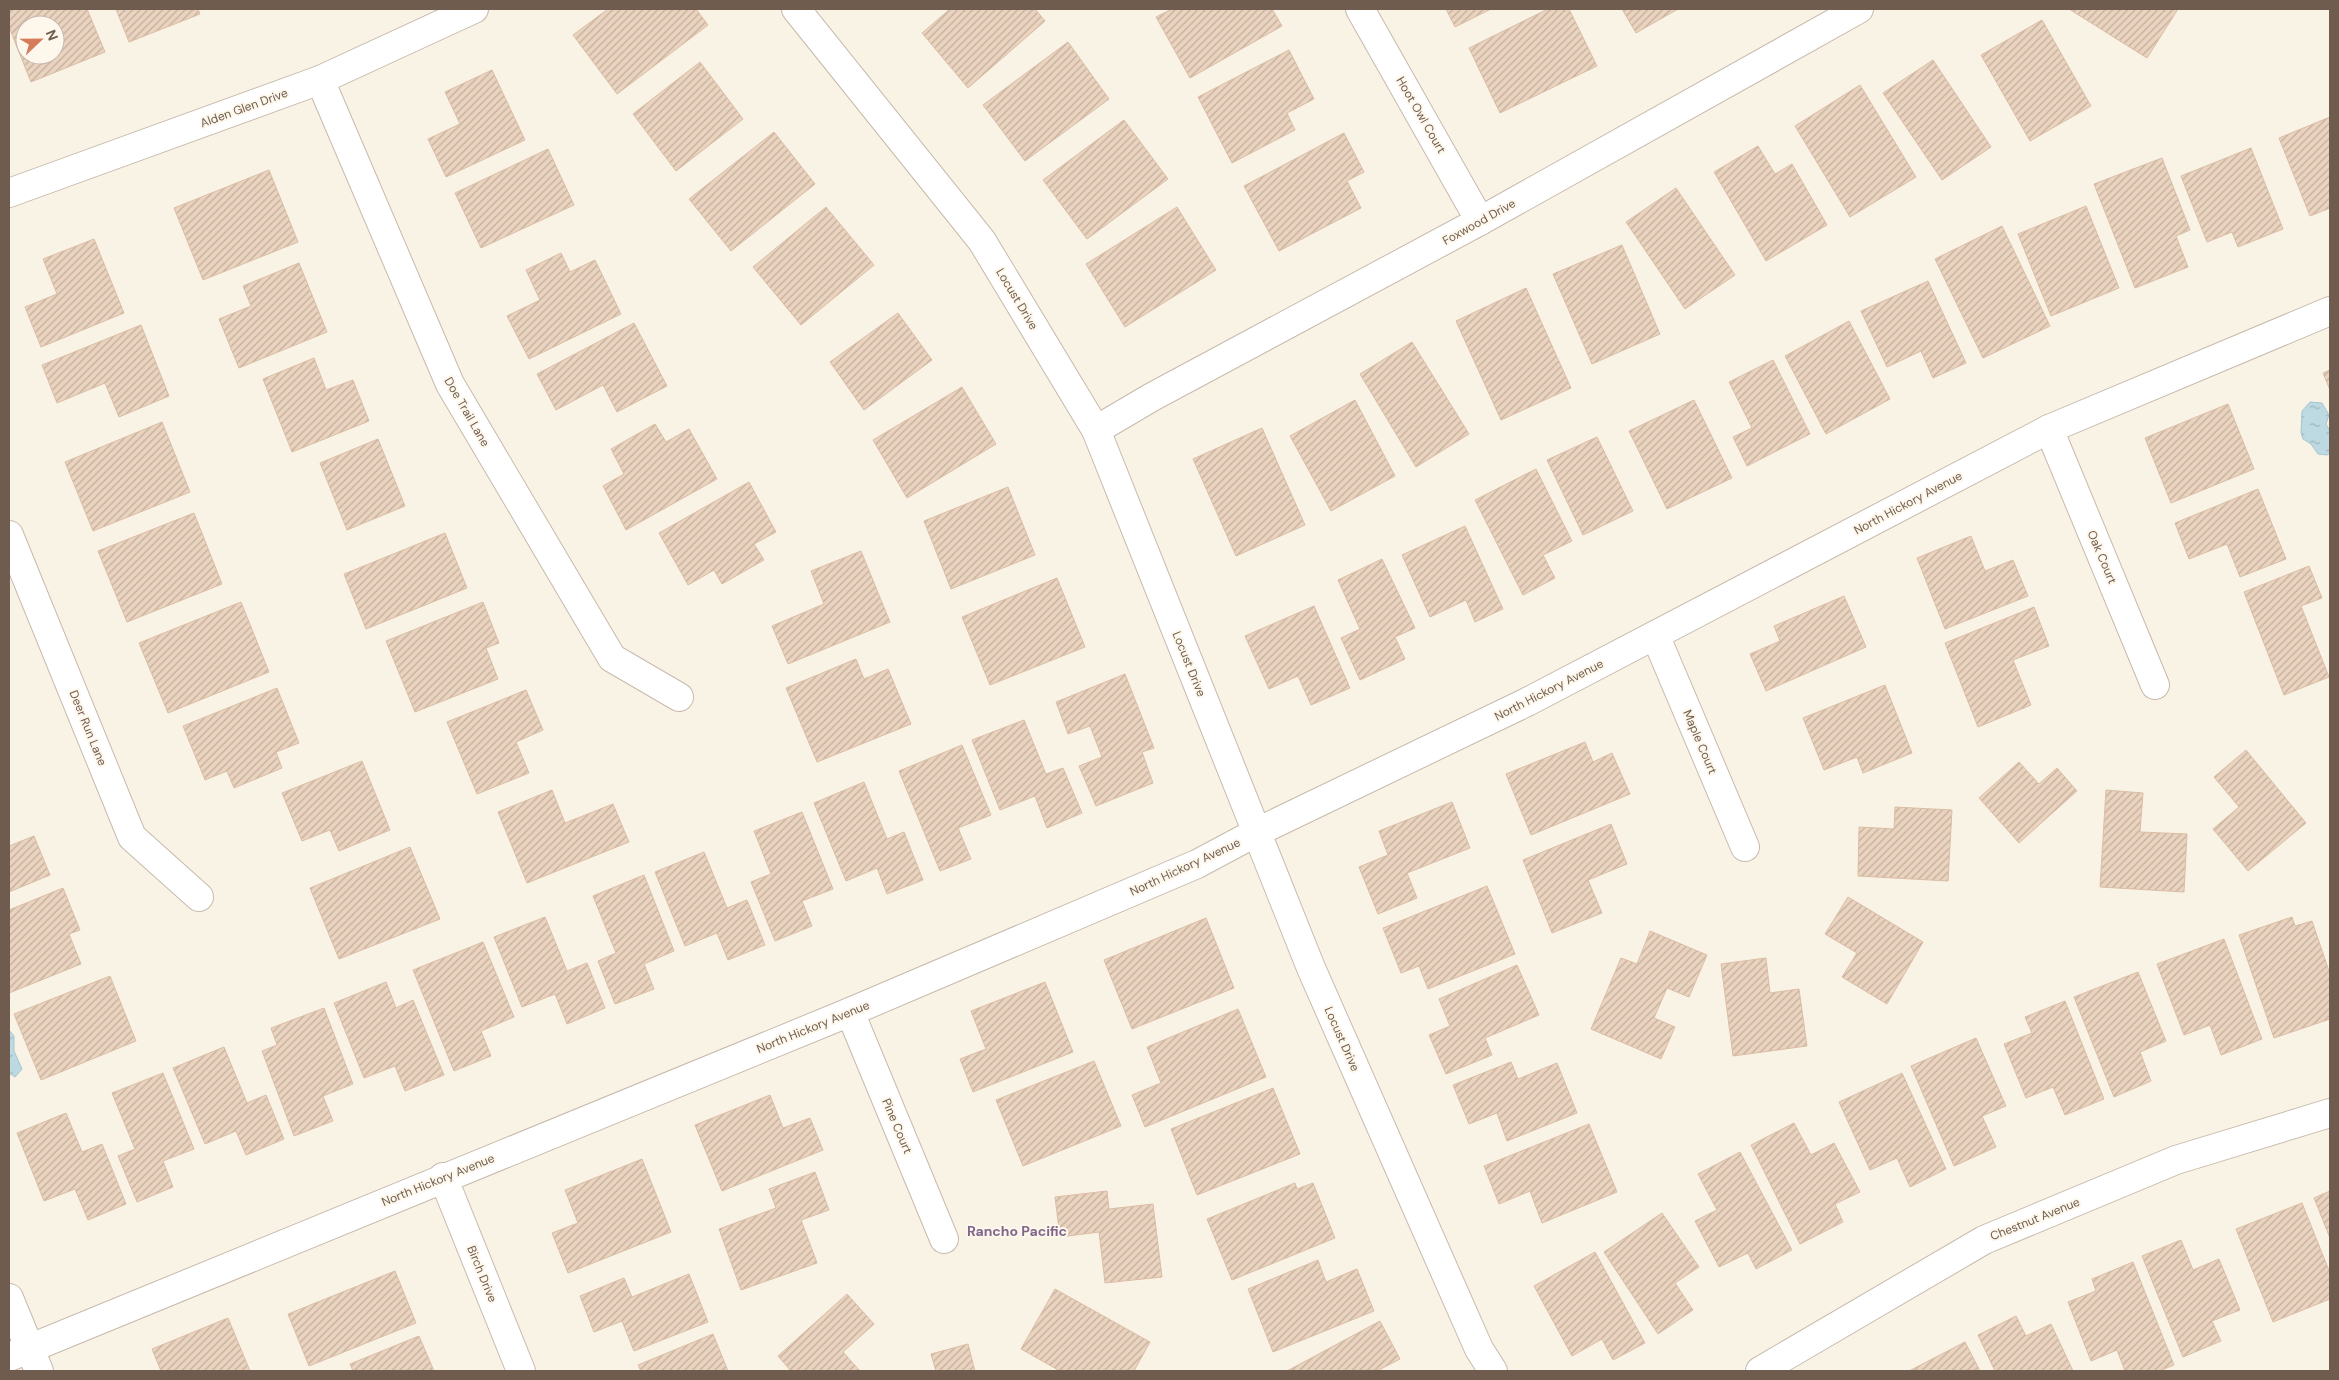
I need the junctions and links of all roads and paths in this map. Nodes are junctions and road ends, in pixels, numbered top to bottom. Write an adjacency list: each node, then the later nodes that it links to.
1 (474, 9): 5 (street, Alden Glen Drive)
2 (796, 9): 10 (street, Locust Drive)
3 (1360, 9): 7 (street, Hoot Owl Court)
4 (1859, 9): 7 (street, Foxwood Drive)
5 (320, 80): 6 (street, Alden Glen Drive); 14 (street, Doe Trail Lane)
6 (9, 194)
7 (1480, 222): 10 (street, Foxwood Drive)
8 (2330, 311): 9 (street, North Hickory Avenue)
9 (2049, 429): 12 (street, North Hickory Avenue); 13 (street, Oak Court)
10 (1096, 430): 15 (street, Locust Drive)
11 (9, 535): 17 (street, Deer Run Lane)
12 (1656, 636): 15 (street, North Hickory Avenue); 16 (street, Maple Court)
13 (2155, 685)
14 (679, 697)
15 (1257, 832): 18 (street, North Hickory Avenue); 25 (street, Locust Drive)
16 (1745, 847)
17 (199, 897)
18 (850, 1012): 20 (street, North Hickory Avenue); 21 (street, Pine Court)
19 (2330, 1113): 26 (street, Chestnut Avenue)
20 (443, 1177): 23 (street, North Hickory Avenue); 24 (street, Birch Drive)
21 (944, 1239)
22 (9, 1298): 23 (street)
23 (26, 1359)
24 (521, 1371)
25 (1493, 1371)
26 (1760, 1371)

